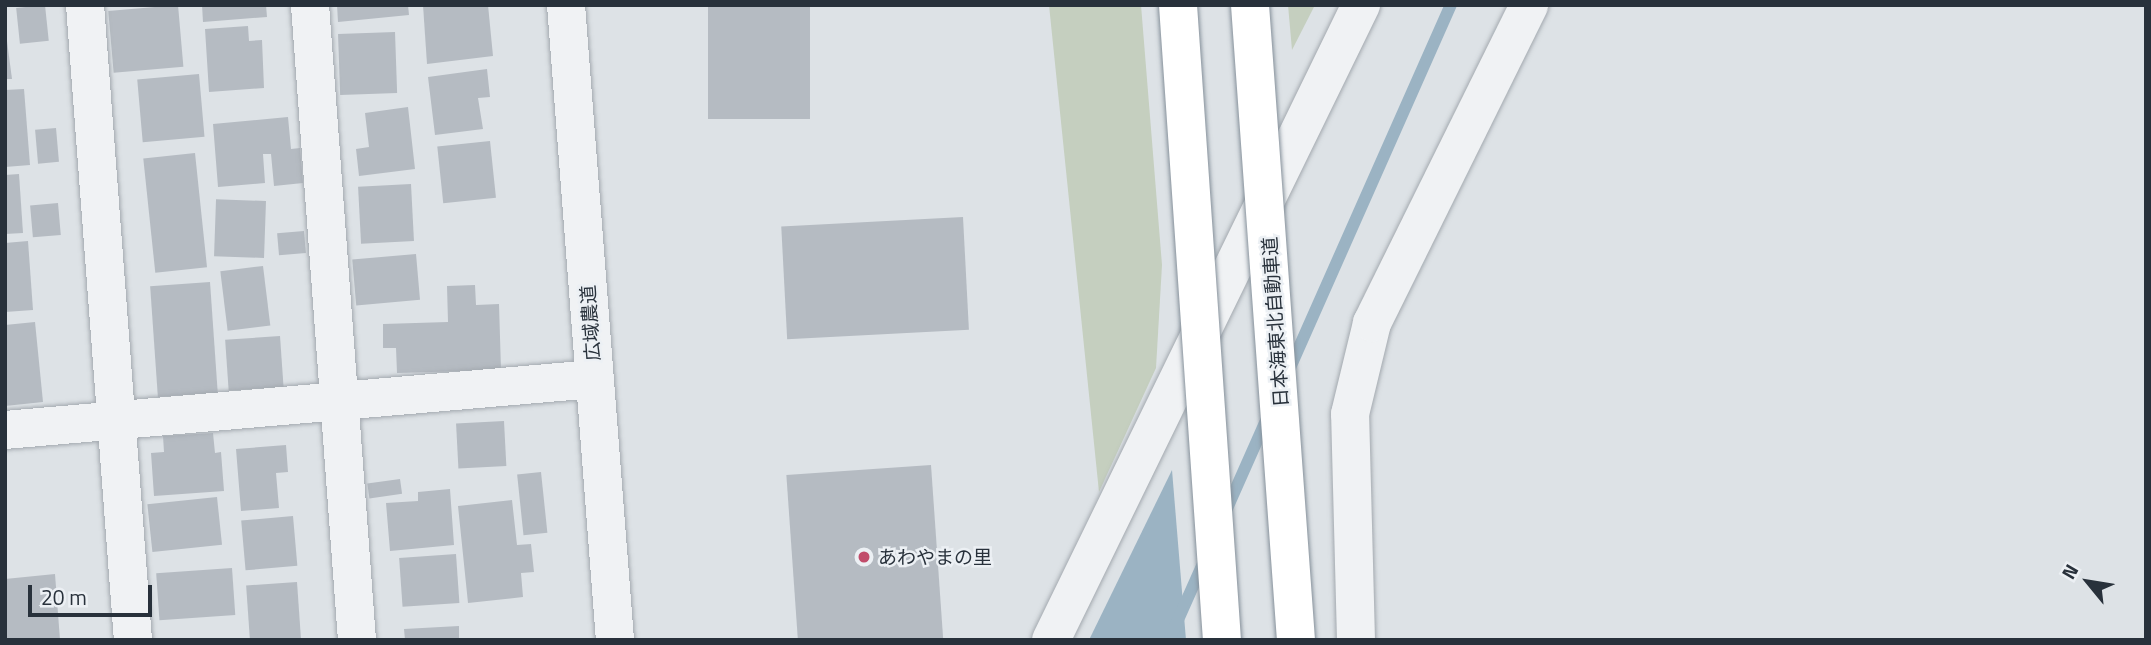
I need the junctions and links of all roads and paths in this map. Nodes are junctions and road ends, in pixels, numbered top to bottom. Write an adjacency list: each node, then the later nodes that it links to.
1 (85, 5): 10 (street)
2 (310, 5): 9 (street)
3 (566, 5): 8 (street, 広域農道)
4 (1178, 5): 16 (highway, bridge)
5 (1250, 5): 17 (highway, 日本海東北自動車道, bridge)
6 (1361, 5): 15 (street)
7 (1528, 5): 18 (street)
8 (594, 379): 9 (street); 14 (street, 広域農道)
9 (340, 403): 10 (street); 13 (street)
10 (117, 420): 11 (street); 12 (street)
11 (5, 430)
12 (133, 640)
13 (356, 640)
14 (615, 640)
15 (1051, 640)
16 (1222, 640)
17 (1296, 640)
18 (1356, 640)

